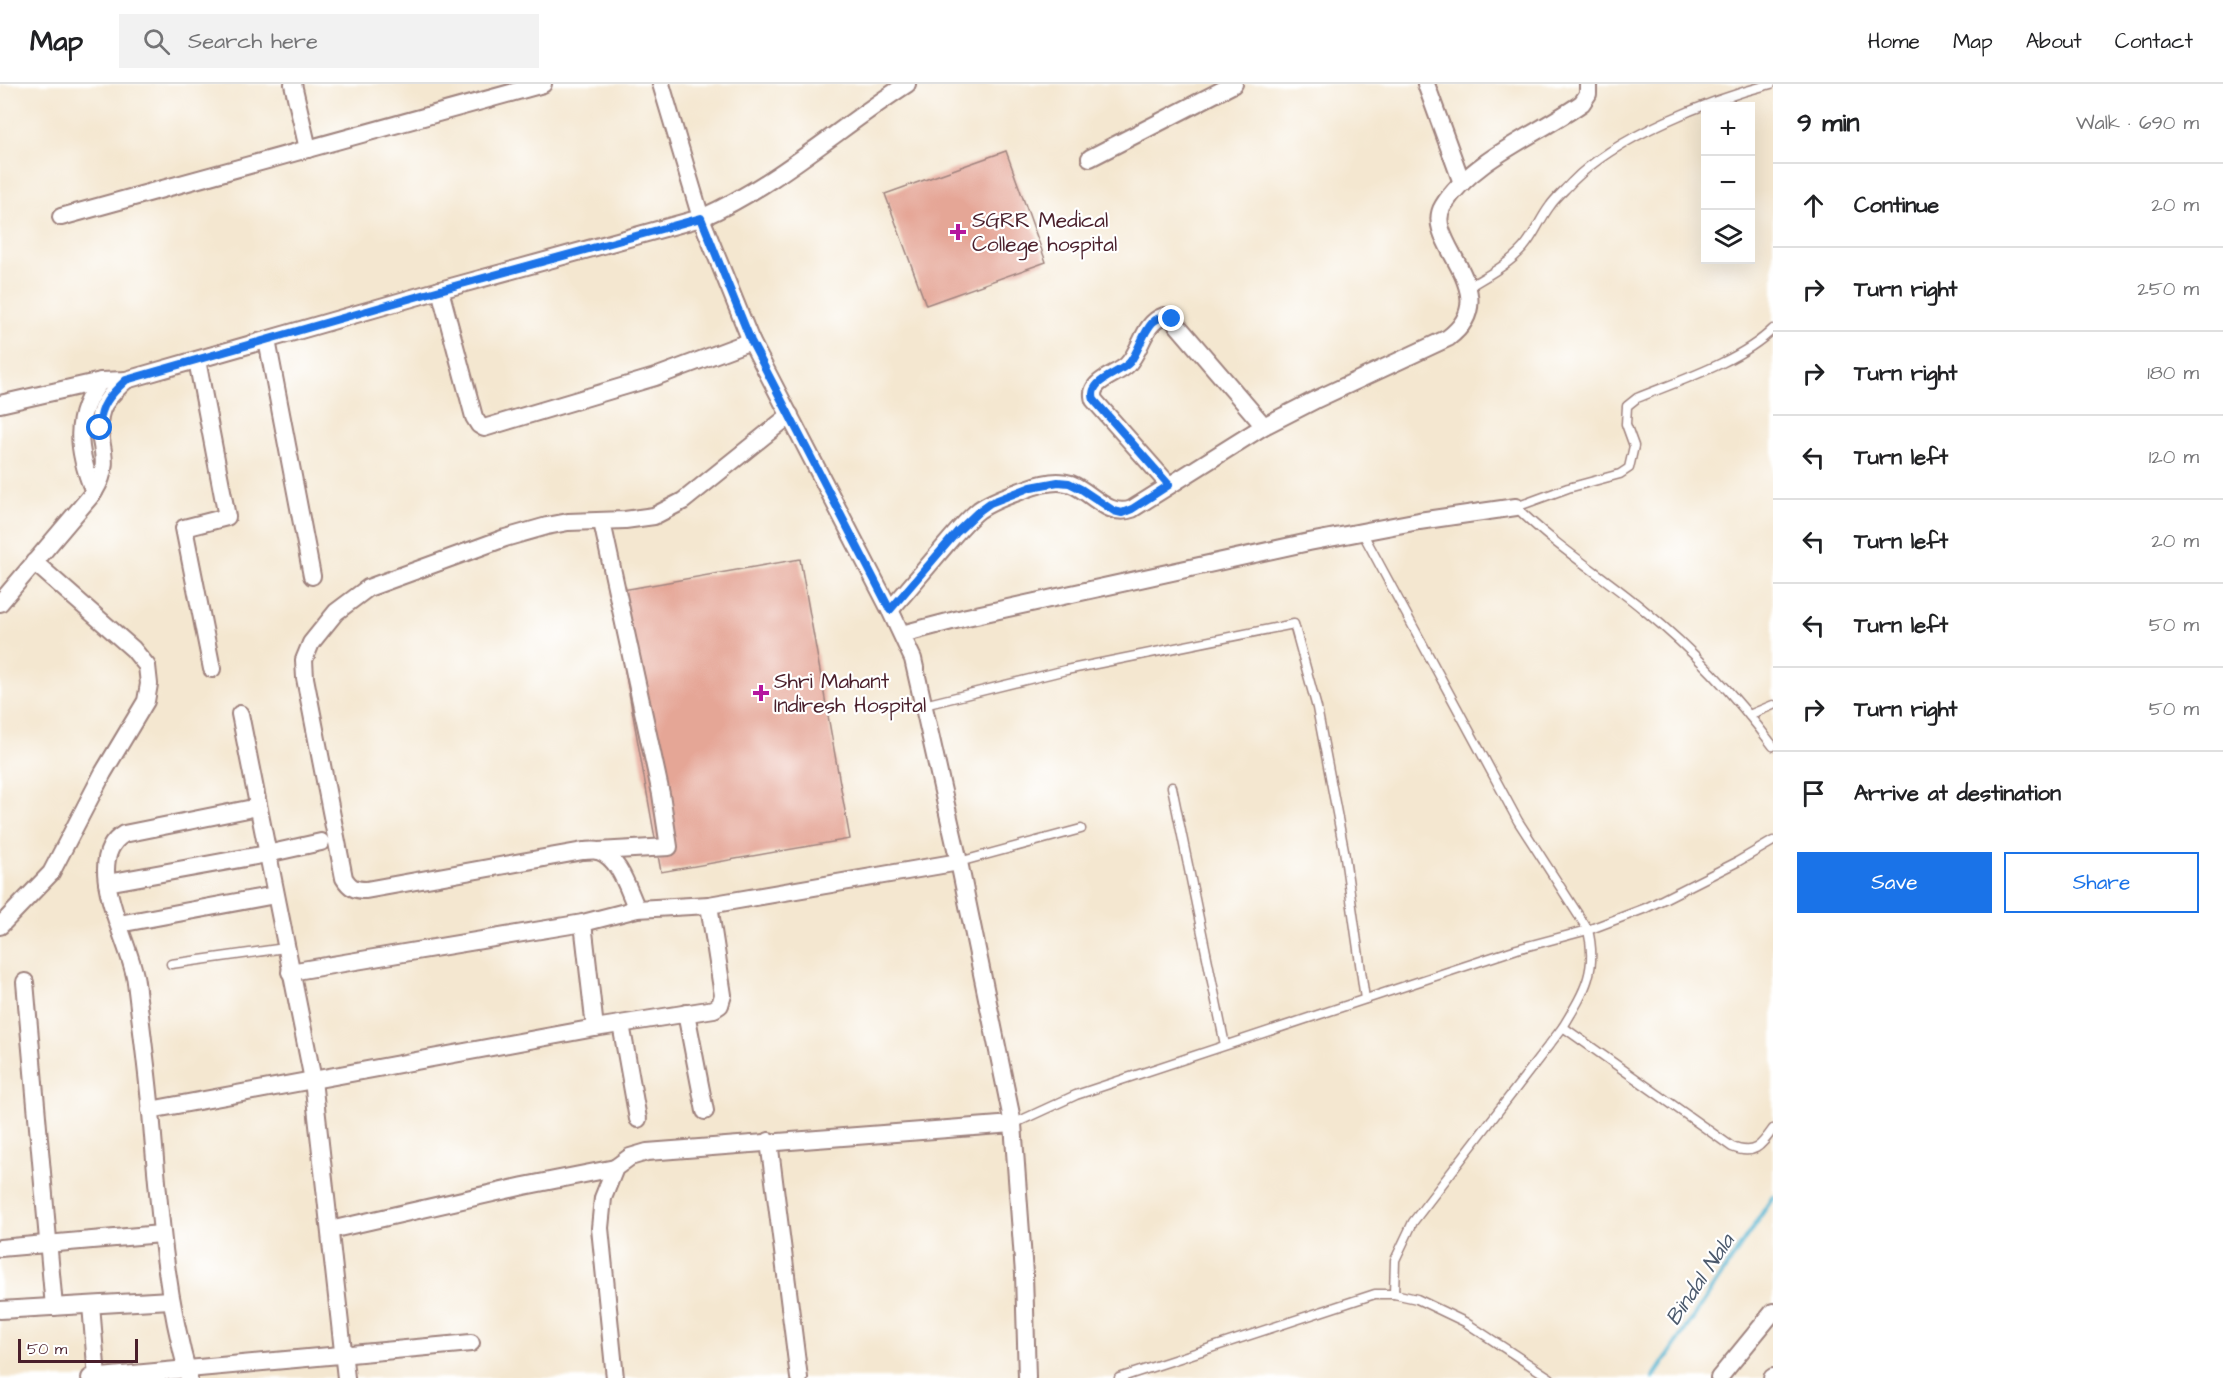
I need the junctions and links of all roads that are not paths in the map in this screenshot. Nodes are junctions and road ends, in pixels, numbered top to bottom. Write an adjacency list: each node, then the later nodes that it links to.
1 (293, 84): 9 (street)
2 (543, 84): 9 (street)
3 (662, 84): 13 (street)
4 (1234, 84): 10 (street)
5 (1426, 84): 11 (street)
6 (1588, 84): 11 (street)
7 (1771, 84): 14 (lane)
8 (898, 87): 13 (street)
9 (308, 149): 12 (street)
10 (1090, 158)
11 (1459, 187): 14 (street)
12 (61, 217)
13 (701, 218): 15 (street); 18 (street)
14 (1467, 288): 24 (street)
15 (440, 290): 17 (street); 18 (street)
16 (1773, 328): 27 (lane)
17 (267, 340): 19 (street); 31 (street)
18 (754, 345): 23 (street)
19 (197, 360): 20 (street); 35 (street)
20 (126, 380): 21 (street); 26 (street)
21 (101, 381): 22 (street); 26 (street)
22 (0, 404)
23 (790, 415): 28 (street); 33 (street)
24 (1264, 426): 25 (street); 25 (street)
25 (1169, 485): 33 (street)
26 (94, 492): 30 (street)
27 (1516, 507): 29 (street); 39 (lane)
28 (602, 522): 46 (street); 46 (street)
29 (1362, 532): 34 (street); 56 (lane)
30 (34, 562): 32 (street); 55 (street)
31 (312, 576)
32 (0, 603)
33 (890, 610): 34 (street)
34 (902, 634): 36 (street)
35 (212, 669)
36 (924, 705): 48 (street); 61 (lane)
37 (1773, 705): 39 (lane)
38 (240, 714): 42 (street)
39 (1749, 715): 40 (lane)
40 (1773, 746)
41 (1172, 787): 66 (lane)
42 (258, 807): 47 (street); 49 (street)
43 (1081, 829): 48 (lane)
44 (1773, 841): 56 (lane)
45 (321, 842): 47 (street)
46 (598, 851): 52 (street)
47 (267, 854): 49 (street); 50 (street)
48 (959, 862): 51 (street); 71 (street)
49 (107, 882): 54 (street)
50 (275, 895): 54 (street); 57 (street)
51 (709, 905): 52 (street); 62 (street)
52 (637, 909): 53 (street)
53 (583, 923): 59 (street); 65 (street)
54 (119, 924): 68 (street)
55 (0, 926)
56 (1588, 930): 61 (lane); 64 (lane)
57 (285, 948): 58 (lane); 59 (street)
58 (171, 964)
59 (291, 972): 67 (street)
60 (25, 982): 77 (street)
61 (1365, 999): 66 (lane)
62 (686, 1013): 63 (street); 69 (street)
63 (621, 1024): 65 (street); 70 (street)
64 (1563, 1027): 72 (lane); 79 (lane)
65 (595, 1028): 67 (street)
66 (1226, 1045): 71 (lane)
67 (313, 1080): 68 (street); 75 (street)
68 (150, 1110): 76 (street)
69 (705, 1111)
70 (638, 1119)
71 (1013, 1124): 73 (street); 93 (street)
72 (1773, 1129)
73 (769, 1141): 74 (street); 92 (street)
74 (615, 1168): 75 (street); 91 (street)
75 (330, 1230): 86 (street)
76 (161, 1234): 77 (street); 80 (street)
77 (48, 1244): 78 (street); 82 (street)
78 (0, 1248)
79 (1394, 1294): 94 (lane); 95 (lane)
80 (170, 1300): 81 (street); 87 (street)
81 (91, 1305): 82 (street); 89 (street)
82 (54, 1307): 83 (street)
83 (0, 1310)
84 (1773, 1312): 96 (street)
85 (471, 1343): 86 (street)
86 (342, 1354): 87 (street); 90 (street)
87 (188, 1374): 89 (street)
88 (90, 1378): 89 (street)
89 (97, 1378)
90 (346, 1378)
91 (615, 1378)
92 (799, 1378)
93 (1027, 1378)
94 (1119, 1378)
95 (1550, 1378)
96 (1719, 1378)

